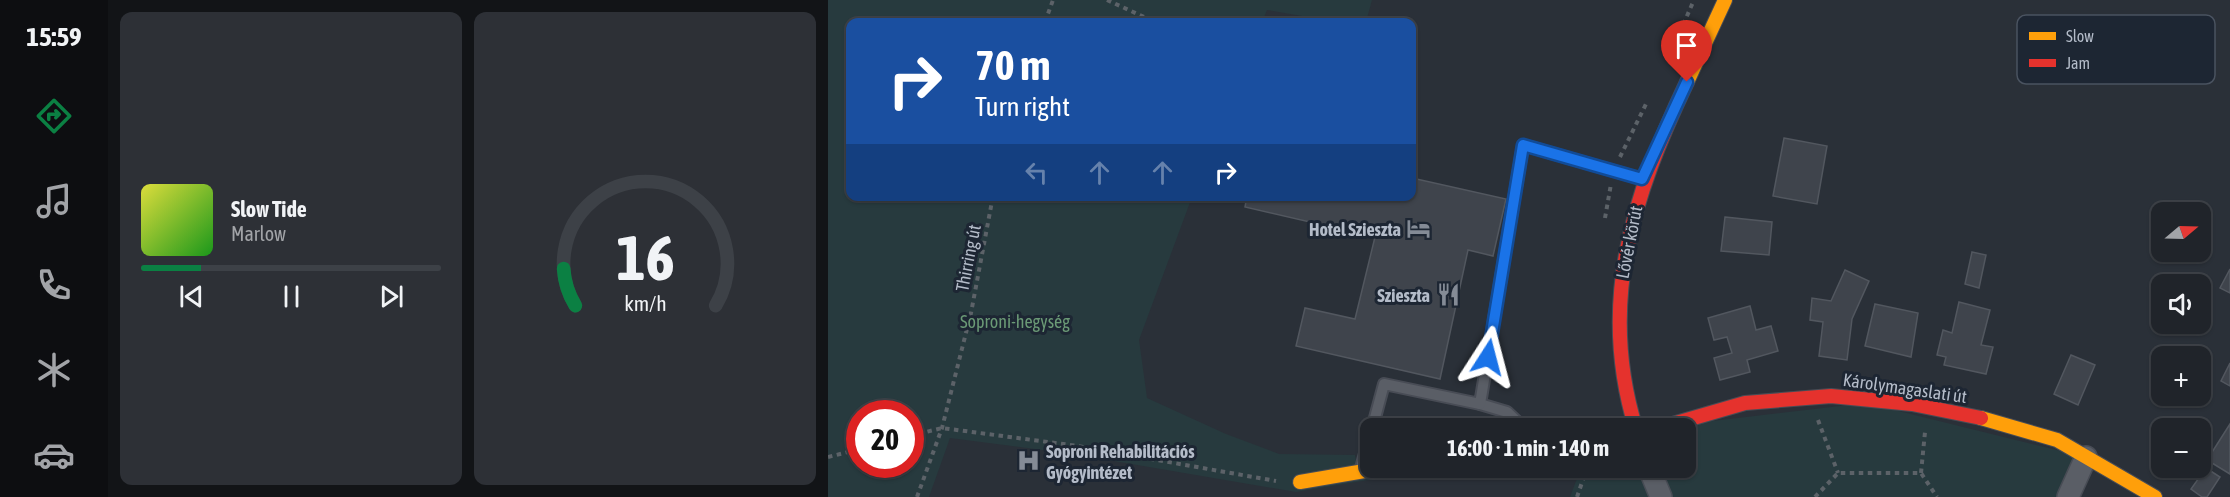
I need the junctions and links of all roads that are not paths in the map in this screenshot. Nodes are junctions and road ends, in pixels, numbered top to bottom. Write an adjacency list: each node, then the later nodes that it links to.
1 (1725, 0): 2 (street, Lővér körút)
2 (1642, 179): 3 (lane); 6 (street, Lővér körút)
3 (1480, 404): 4 (lane); 5 (lane)
4 (1374, 418)
5 (1513, 418)
6 (1633, 418)
7 (1693, 418): 8 (street, Károlymagaslati út)
8 (2086, 457): 13 (street); 14 (street, Károlymagaslati út)
9 (1360, 472): 11 (street)
10 (1653, 478): 12 (street)
11 (1300, 482)
12 (1661, 497)
13 (2068, 497)
14 (2156, 497)

